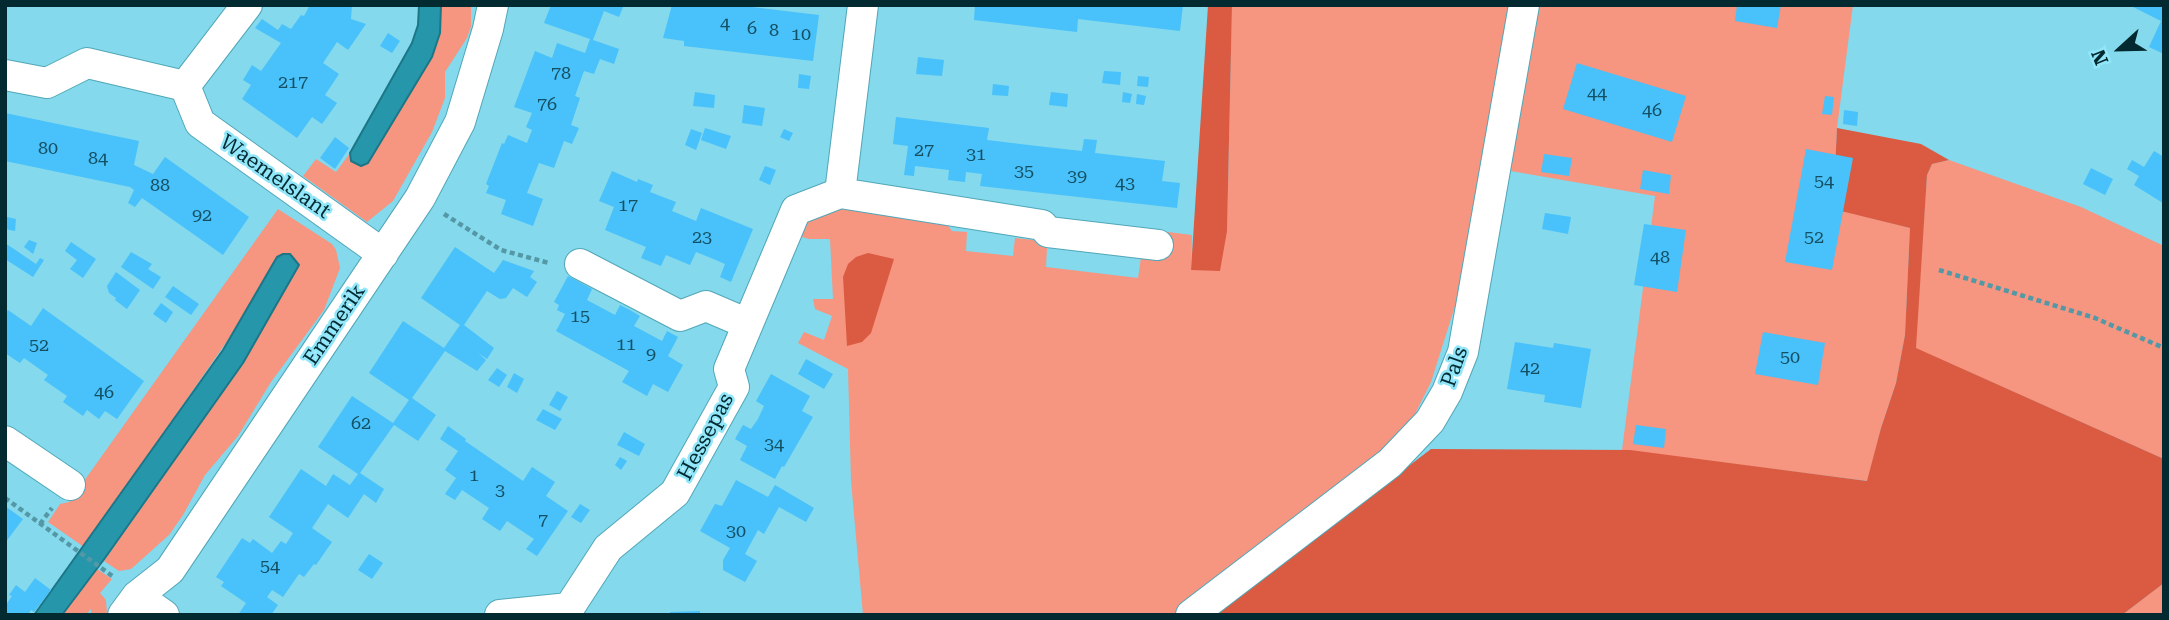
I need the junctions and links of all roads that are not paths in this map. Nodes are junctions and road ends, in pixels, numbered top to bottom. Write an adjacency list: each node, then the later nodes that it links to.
1 (247, 5): 6 (street)
2 (493, 5): 9 (street, Emmerik)
3 (863, 5): 7 (street)
4 (1524, 5): 17 (street, Pals)
5 (5, 75): 6 (street)
6 (185, 86): 9 (street, Waemelslant)
7 (840, 193): 8 (street); 11 (street, Hessepas)
8 (1158, 245)
9 (383, 254): 14 (street, Emmerik)
10 (580, 264): 11 (street)
11 (748, 324): 16 (street, Hessepas)
12 (5, 441): 13 (street)
13 (69, 485)
14 (130, 606): 15 (street)
15 (164, 615)
16 (500, 615)
17 (1191, 615)

